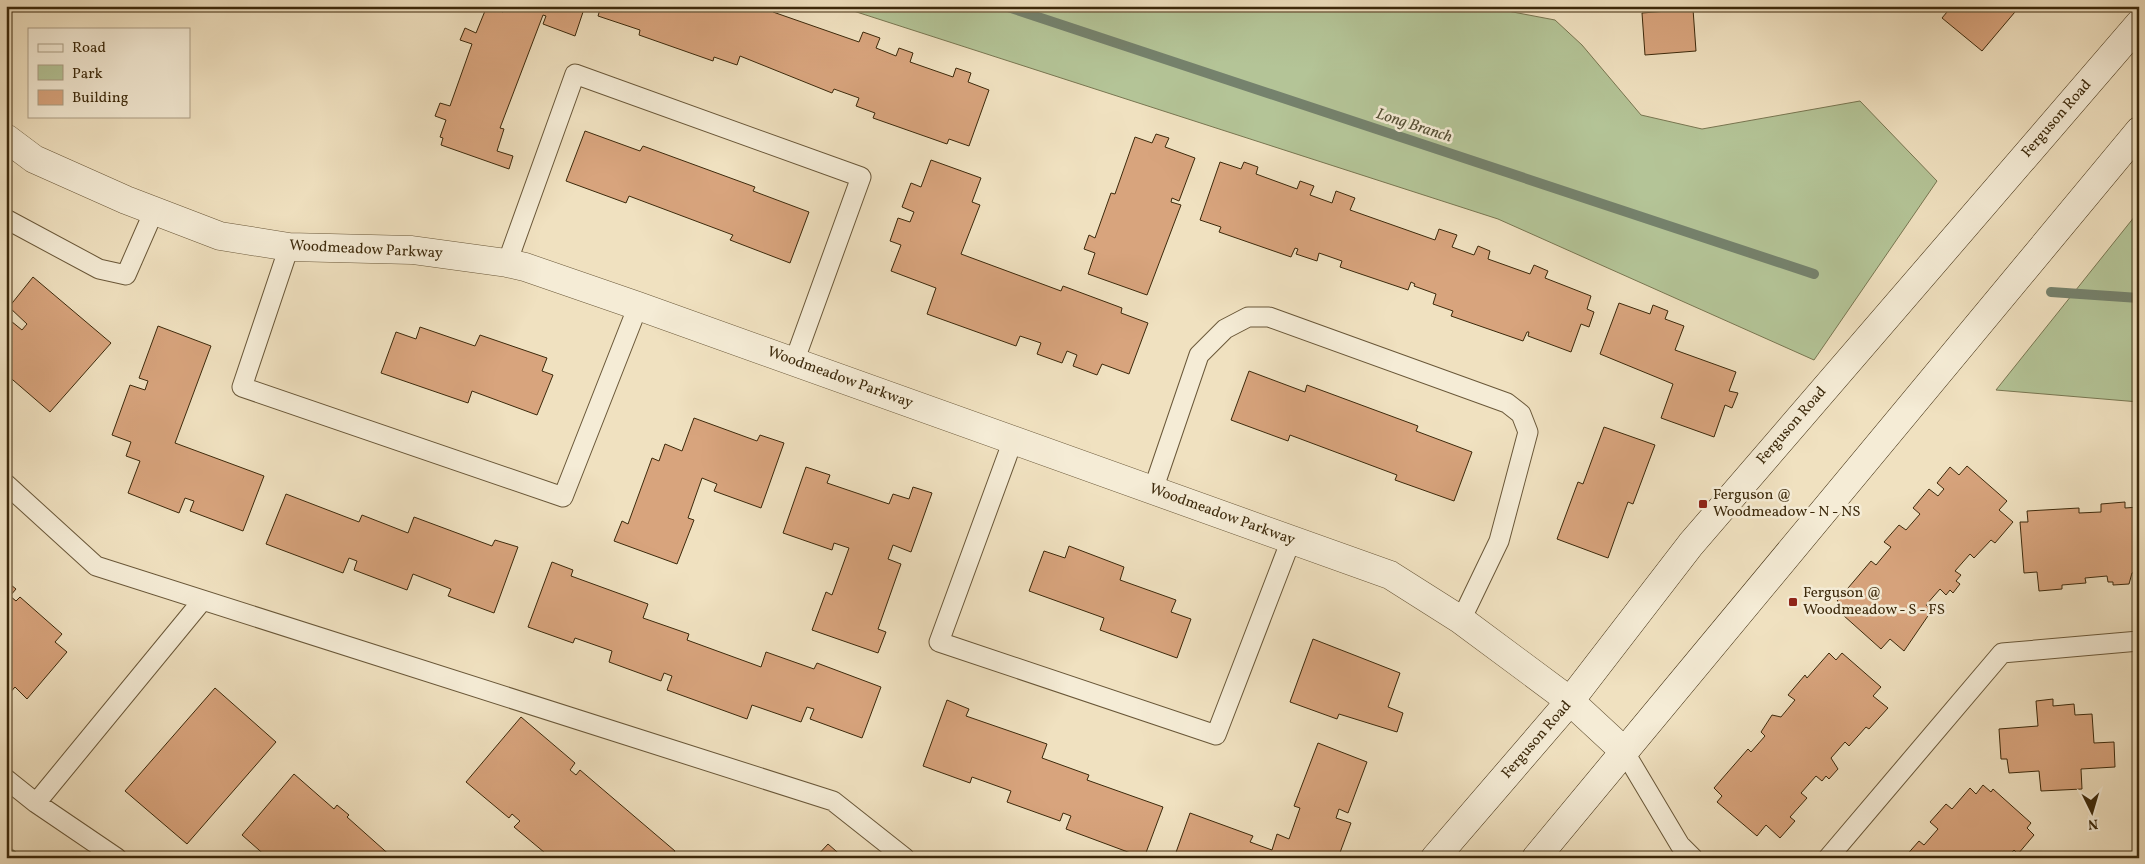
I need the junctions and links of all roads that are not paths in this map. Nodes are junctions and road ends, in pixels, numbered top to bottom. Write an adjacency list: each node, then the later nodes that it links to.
1 (2139, 24): 17 (main road, Ferguson Road)
2 (2139, 131): 18 (main road)
3 (6, 138): 4 (main road, Woodmeadow Parkway)
4 (154, 211): 5 (lane); 6 (main road, Woodmeadow Parkway)
5 (6, 219)
6 (289, 246): 7 (main road, Woodmeadow Parkway); 8 (lane)
7 (507, 263): 8 (main road, Woodmeadow Parkway); 9 (lane)
8 (638, 306): 9 (main road, Woodmeadow Parkway)
9 (794, 362): 10 (main road, Woodmeadow Parkway)
10 (1013, 440): 12 (main road, Woodmeadow Parkway); 13 (lane)
11 (6, 484): 14 (lane)
12 (1153, 490): 13 (main road, Woodmeadow Parkway); 15 (lane)
13 (1291, 540): 15 (main road, Woodmeadow Parkway)
14 (202, 601): 20 (lane); 22 (lane)
15 (1460, 620): 17 (main road, Woodmeadow Parkway)
16 (2139, 641): 26 (lane)
17 (1570, 701): 18 (main road, Woodmeadow Parkway); 23 (main road, Ferguson Road)
18 (1624, 751): 24 (main road); 25 (lane)
19 (6, 779): 20 (lane)
20 (36, 803): 21 (lane)
21 (117, 858)
22 (905, 858)
23 (1435, 858)
24 (1536, 858)
25 (1693, 858)
26 (1828, 858)

